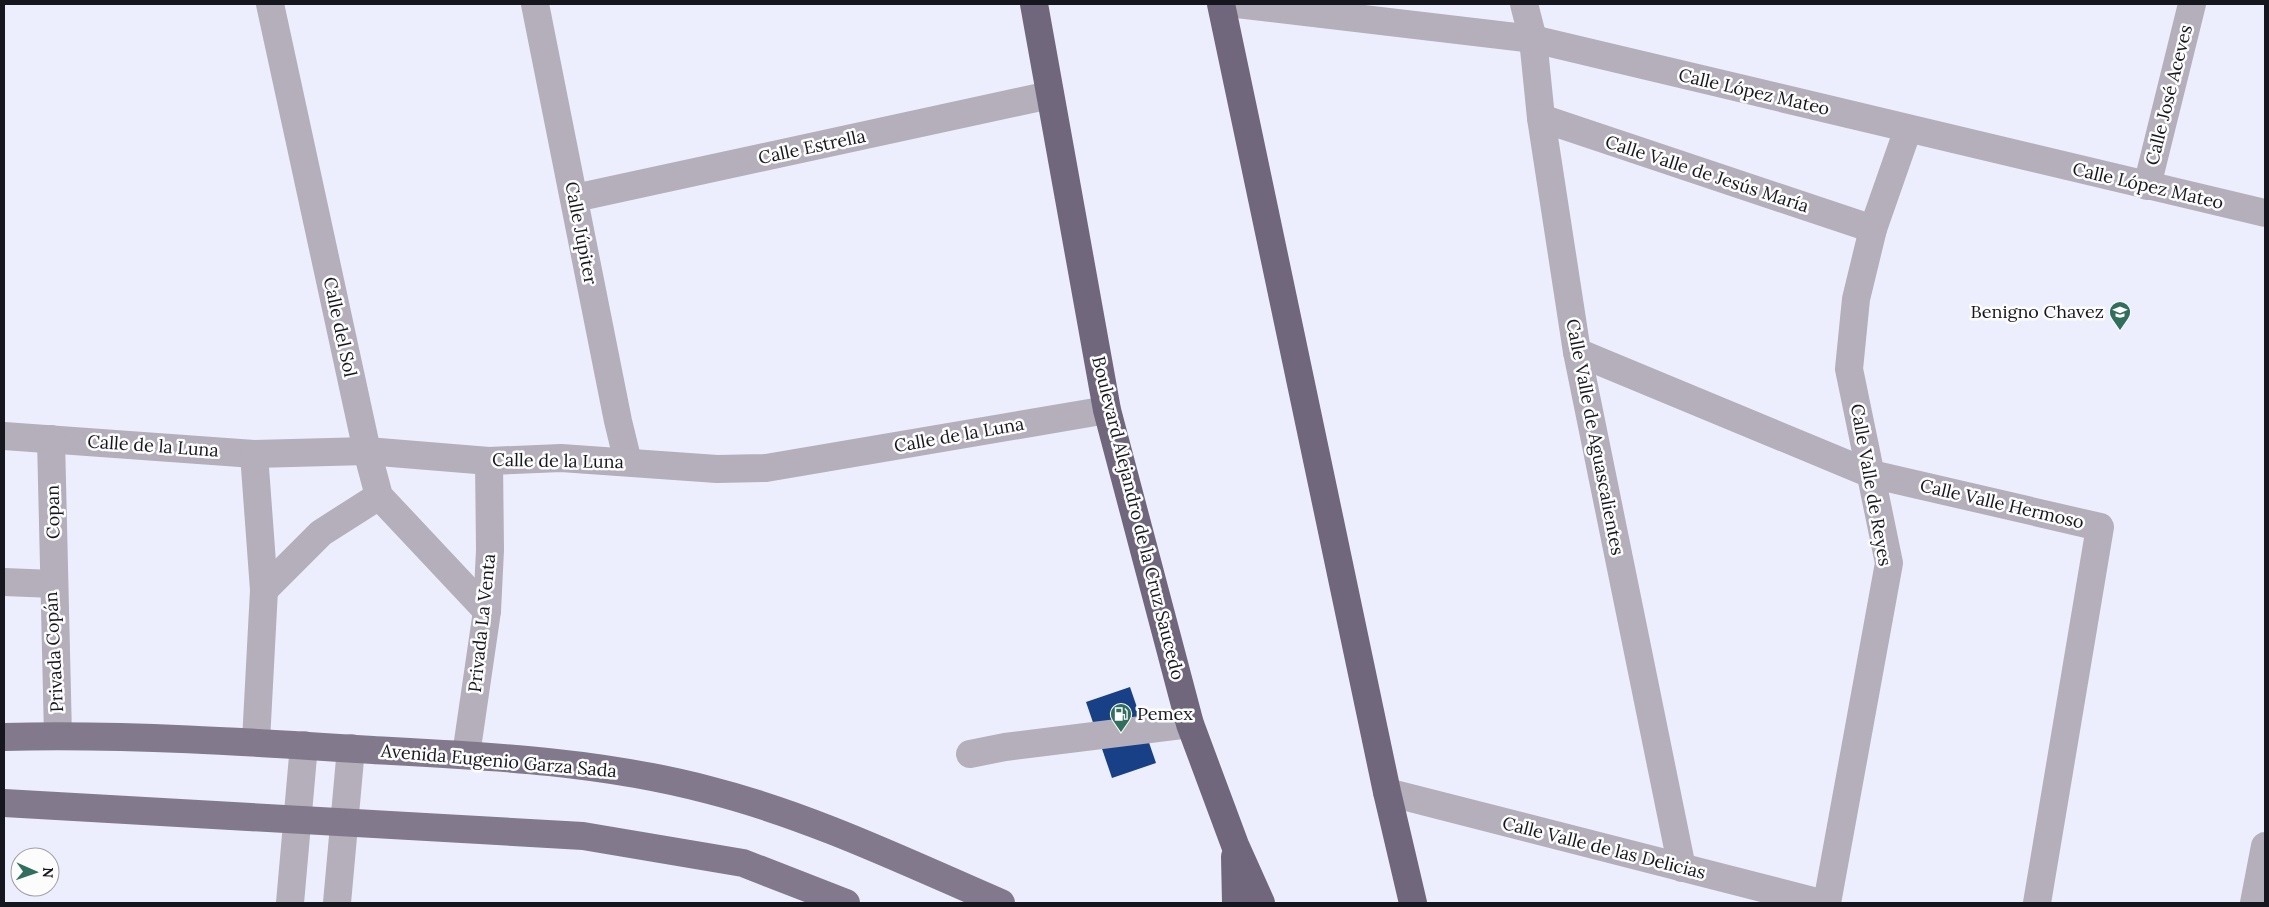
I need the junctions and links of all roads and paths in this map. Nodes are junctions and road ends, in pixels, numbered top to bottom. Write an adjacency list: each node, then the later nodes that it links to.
1 (270, 4): 20 (street, Calle del Sol)
2 (535, 4): 13 (street, Calle Júpiter)
3 (1034, 4): 9 (highway, Boulevard Alejandro de la Cruz Saucedo)
4 (1221, 4): 38 (highway)
5 (1237, 4): 8 (street, Calle López Mateo)
6 (1524, 4): 8 (street, Calle Valle de Aguascalientes)
7 (2192, 4): 12 (street, Calle José Aceves)
8 (1533, 39): 10 (street, Calle Valle de Aguascalientes); 11 (street, Calle López Mateo)
9 (1050, 95): 13 (street, Calle Estrella); 17 (highway, Boulevard Alejandro de la Cruz Saucedo)
10 (1540, 118): 15 (street, Calle Valle de Jesús María); 16 (street, Calle Valle de Aguascalientes)
11 (1908, 129): 12 (street, Calle López Mateo); 15 (street, Calle Valle de Reyes)
12 (2146, 186): 14 (street, Calle López Mateo)
13 (575, 198): 23 (street, Calle Júpiter)
14 (2265, 212)
15 (1873, 229): 24 (street, Calle Valle de Reyes)
16 (1576, 352): 24 (street, Calle Valle Hermoso); 44 (street, Calle Valle de Aguascalientes)
17 (1107, 410): 23 (street, Calle de la Luna); 30 (highway, Boulevard Alejandro de la Cruz Saucedo)
18 (4, 436): 19 (street, Calle de la Luna)
19 (51, 439): 21 (street, Calle de la Luna); 27 (street, Copan)
20 (367, 451): 21 (street, Calle de la Luna); 22 (street, Calle de la Luna); 25 (street, Calle del Sol)
21 (254, 454): 28 (street)
22 (489, 461): 23 (street, Calle de la Luna); 29 (street, Privada La Venta)
23 (628, 462)
24 (1871, 474): 53 (street, Calle Valle de Reyes); 54 (street, Calle Valle Hermoso)
25 (379, 496): 28 (street); 29 (street, Calle del Sol)
26 (4, 582): 27 (street, Privada Copán)
27 (54, 584): 31 (street, Privada Copán)
28 (264, 590): 33 (street)
29 (487, 611): 37 (street, Privada La Venta)
30 (1190, 724): 36 (street); 42 (highway, Boulevard Alejandro de la Cruz Saucedo)
31 (58, 736): 32 (main road, Avenida Eugenio Garza Sada); 33 (main road, Avenida Eugenio Garza Sada)
32 (4, 737)
33 (256, 741): 34 (main road, Avenida Eugenio Garza Sada)
34 (304, 745): 35 (main road, Avenida Eugenio Garza Sada); 40 (street)
35 (351, 748): 37 (main road, Avenida Eugenio Garza Sada); 41 (street)
36 (970, 754)
37 (466, 755): 48 (main road, Avenida Eugenio Garza Sada)
38 (1387, 792): 44 (street, Calle Valle de las Delicias); 51 (highway)
39 (4, 803): 40 (main road)
40 (297, 820): 41 (main road); 45 (street)
41 (343, 822): 46 (street); 47 (main road)
42 (1235, 846): 49 (highway); 50 (highway, Boulevard Alejandro de la Cruz Saucedo)
43 (2265, 846): 55 (street)
44 (1682, 868): 52 (street, Calle Valle de las Delicias)
45 (290, 903)
46 (337, 903)
47 (846, 903)
48 (1002, 903)
49 (1236, 903)
50 (1261, 903)
51 (1414, 903)
52 (1821, 903)
53 (1827, 903)
54 (2037, 903)
55 (2254, 903)

